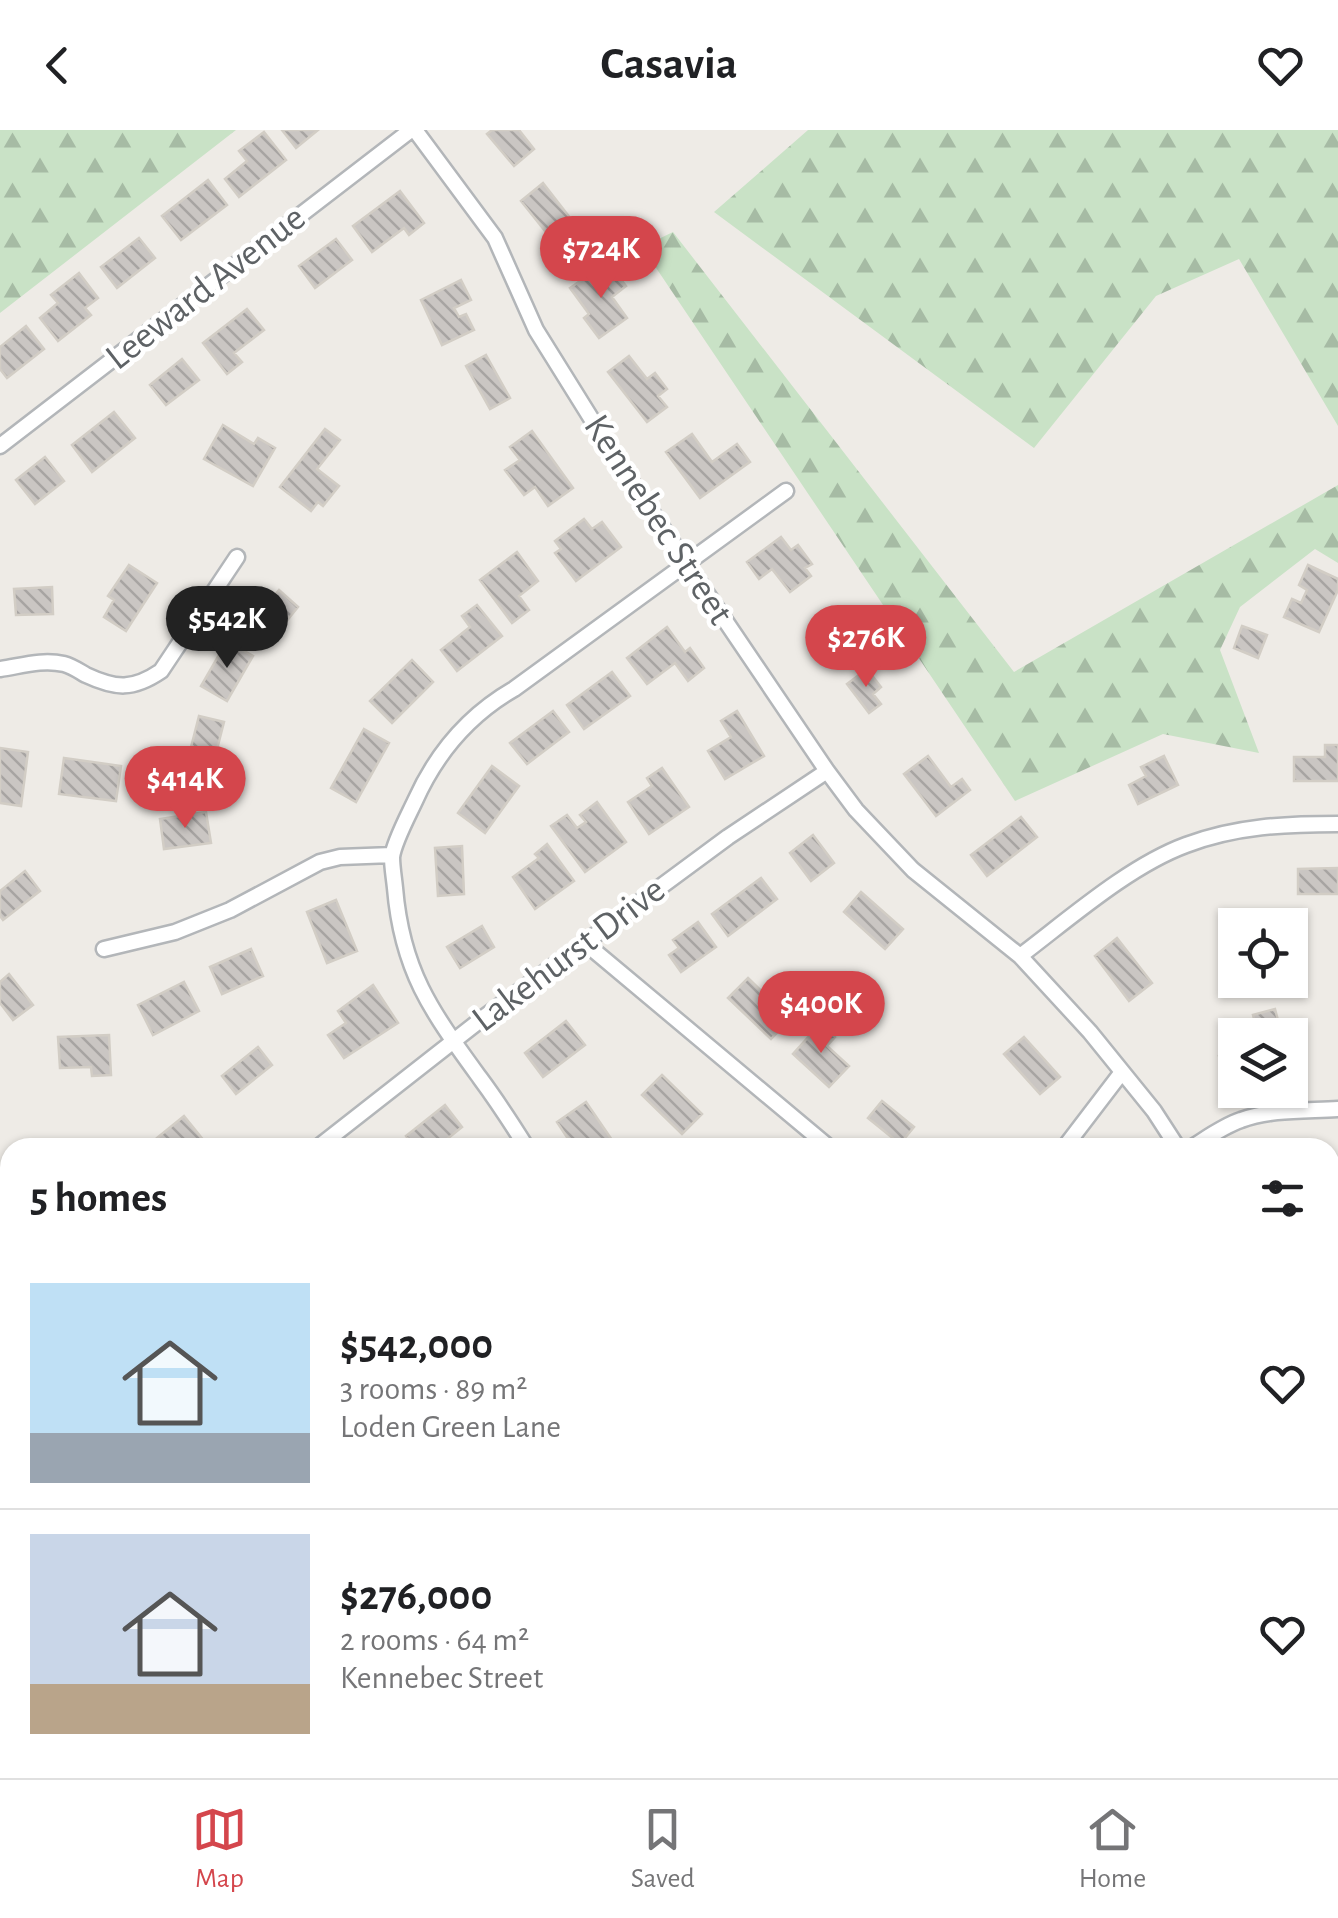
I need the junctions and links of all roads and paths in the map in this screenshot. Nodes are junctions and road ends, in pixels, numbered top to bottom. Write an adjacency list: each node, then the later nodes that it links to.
1 (413, 130): 2 (street, Leeward Avenue); 5 (street, Kennebec Street)
2 (0, 446)
3 (786, 491): 5 (street)
4 (237, 557): 6 (street)
5 (688, 564): 7 (street, Kennebec Street); 9 (street)
6 (0, 669)
7 (827, 770): 10 (street, Lakehurst Drive); 12 (street, Kennebec Street)
8 (1338, 824): 12 (street)
9 (392, 855): 11 (street); 13 (street)
10 (585, 943): 13 (street, Lakehurst Drive); 18 (street)
11 (104, 949)
12 (1020, 956): 14 (street, Kennebec Street)
13 (452, 1042): 16 (street, Lakehurst Drive); 17 (street)
14 (1122, 1072): 19 (street); 20 (street, Kennebec Street)
15 (1338, 1110): 21 (street)
16 (330, 1138)
17 (521, 1138)
18 (818, 1138)
19 (1072, 1138)
20 (1172, 1138)
21 (1206, 1138)

